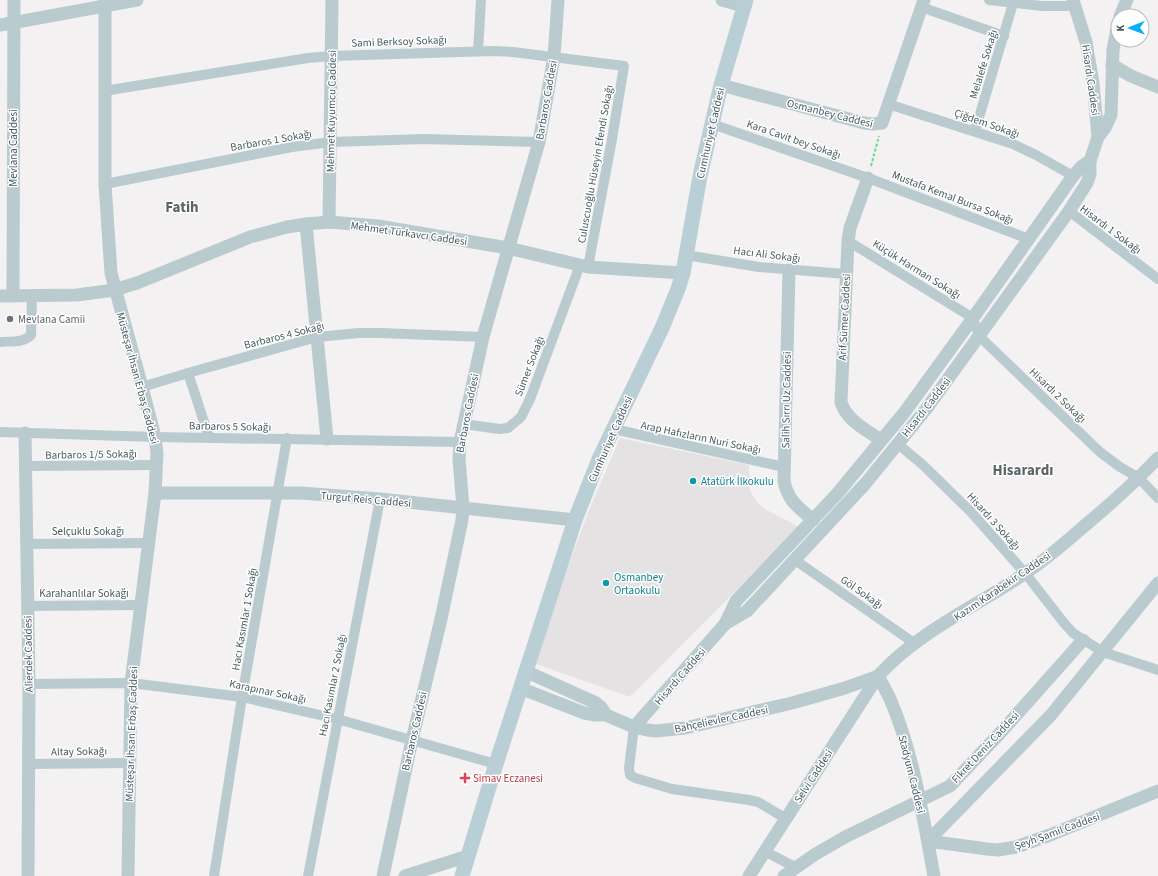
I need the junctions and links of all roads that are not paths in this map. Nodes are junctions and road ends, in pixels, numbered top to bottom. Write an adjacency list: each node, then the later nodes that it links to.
1 (14, 0): 15 (street, Mevlana Caddesi)
2 (137, 0): 10 (street)
3 (332, 0): 20 (street, Mehmet Kuyumcu Caddesi)
4 (481, 0): 19 (street)
5 (558, 0): 21 (street, Barbaros Caddesi)
6 (722, 0): 11 (street)
7 (989, 0): 9 (street)
8 (1134, 0): 14 (street)
9 (1014, 2): 12 (street); 17 (street, Melalefe Sokağı)
10 (105, 3): 15 (street); 26 (street, Müsteşar İhsan Erbaş Caddesi)
11 (744, 3): 24 (main road, Cumhuriyet Caddesi)
12 (1074, 3): 30 (street, Hisardı Caddesi)
13 (922, 4): 17 (street); 27 (street, Osmanbey Caddesi)
14 (1128, 8)
15 (13, 22): 16 (street); 50 (street, Mevlana Caddesi)
16 (0, 25)
17 (1004, 36): 29 (street, Melalefe Sokağı)
18 (1113, 48): 22 (street)
19 (478, 51): 20 (street, Sami Berksoy Sokağı); 21 (street, Sami Berksoy Sokağı)
20 (331, 56): 26 (street, Sami Berksoy Sokağı); 31 (street, Mehmet Kuyumcu Caddesi)
21 (554, 57): 23 (street, Sami Berksoy Sokağı); 32 (street, Barbaros Caddesi)
22 (1112, 65): 25 (street); 30 (street)
23 (624, 66): 44 (street, Culuscuoğlu Hüseyin Efendi Sokağı)
24 (721, 85): 27 (street, Osmanbey Caddesi); 28 (main road, Cumhuriyet Caddesi)
25 (1158, 87)
26 (104, 91): 36 (street, Müsteşar İhsan Erbaş Caddesi)
27 (888, 104): 29 (street, Çiğdem Sokağı)
28 (712, 124): 35 (street, Kara Cavit bey Sokağı); 43 (main road, Cumhuriyet Caddesi)
29 (975, 131): 34 (street, Çiğdem Sokağı)
30 (1098, 137): 33 (street, Hisardı Caddesi)
31 (331, 142): 32 (street, Barbaros 1 Sokağı); 36 (street, Barbaros 1 Sokağı); 38 (street, Mehmet Kuyumcu Caddesi)
32 (539, 142): 42 (street, Barbaros Caddesi)
33 (1090, 161): 34 (street, Hisardı Caddesi); 37 (street, Hisardı Caddesi)
34 (1073, 176): 40 (street, Hisardı Caddesi)
35 (868, 178): 40 (street, Mustafa Kemal Bursa Sokağı); 41 (street, Arif Sümer Caddesi)
36 (104, 184): 49 (street, Müsteşar İhsan Erbaş Caddesi)
37 (1069, 211): 48 (street, Hisardı 1 Sokağı); 53 (street, Hisardı Caddesi)
38 (329, 222): 39 (street, Mehmet Türkavcı Caddesi); 42 (street, Mehmet Türkavcı Caddesi)
39 (306, 224): 49 (street, Mehmet Türkavcı Caddesi); 54 (street)
40 (1029, 239): 52 (street, Hisardı Caddesi)
41 (848, 241): 47 (street, Arif Sümer Caddesi); 52 (street, Küçük Harman Sokağı)
42 (508, 248): 44 (street, Mehmet Türkavcı Caddesi); 55 (street, Barbaros Caddesi)
43 (686, 255): 45 (street, Hacı Ali Sokağı); 46 (main road, Cumhuriyet Caddesi)
44 (584, 266): 46 (street, Mehmet Türkavcı Caddesi); 59 (street, Sümer Sokağı)
45 (789, 270): 47 (street, Hacı Ali Sokağı); 73 (street, Salih Sırrı Uz Caddesi)
46 (683, 273): 60 (main road, Cumhuriyet Caddesi)
47 (846, 274): 67 (street, Arif Sümer Caddesi)
48 (1158, 280)
49 (114, 290): 51 (street, Mehmet Türkavcı Caddesi); 58 (street, Müsteşar İhsan Erbaş Caddesi)
50 (7, 296): 51 (street, Mehmet Türkavcı Caddesi)
51 (32, 296): 56 (street)
52 (973, 318): 53 (street, Hisardı 2 Sokağı); 67 (street, Hisardı Caddesi)
53 (979, 336): 69 (street, Hisardı Caddesi); 74 (street, Hisardı 2 Sokağı)
54 (317, 337): 55 (street, Barbaros 4 Sokağı); 57 (street, Barbaros 4 Sokağı); 66 (street)
55 (482, 337): 59 (street, Barbaros Caddesi)
56 (0, 342)
57 (188, 373): 58 (street, Barbaros 4 Sokağı); 64 (street)
58 (142, 387): 63 (street, Müsteşar İhsan Erbaş Caddesi)
59 (464, 424): 68 (street, Barbaros Caddesi)
60 (614, 429): 73 (street, Arap Hafızların Nuri Sokağı); 80 (main road, Cumhuriyet Caddesi)
61 (0, 432): 62 (street, Barbaros 5 Sokağı)
62 (25, 433): 63 (street, Barbaros 5 Sokağı); 72 (street, Alierdek Caddesi)
63 (155, 437): 64 (street, Barbaros 5 Sokağı); 71 (street, Müsteşar İhsan Erbaş Caddesi)
64 (209, 437): 65 (street, Barbaros 5 Sokağı)
65 (287, 438): 66 (street, Barbaros 5 Sokağı); 75 (street, Hacı Kasımlar 1 Sokağı)
66 (327, 439): 68 (street, Barbaros 5 Sokağı)
67 (881, 440): 81 (street, Hisardı Caddesi)
68 (460, 442): 79 (street, Barbaros Caddesi)
69 (898, 444): 84 (street, Hisardı Caddesi); 85 (street, Hisardı 3 Sokağı)
70 (1158, 458): 74 (street, Kazım Karabekir Caddesi)
71 (157, 465): 72 (street, Barbaros 1/5 Sokağı); 76 (street, Müsteşar İhsan Erbaş Caddesi)
72 (26, 466): 83 (street, Alierdek Caddesi)
73 (784, 467): 81 (street, Salih Sırrı Uz Caddesi)
74 (1139, 478): 77 (street, Hisardı 2 Sokağı); 85 (street, Kazım Karabekir Caddesi)
75 (278, 492): 76 (street, Turgut Reis Caddesi); 78 (street, Turgut Reis Caddesi); 99 (street, Hacı Kasımlar 1 Sokağı)
76 (155, 493): 82 (street, Müsteşar İhsan Erbaş Caddesi)
77 (1158, 498)
78 (380, 499): 79 (street, Turgut Reis Caddesi); 101 (street, Hacı Kasımlar 2 Sokağı)
79 (463, 508): 80 (street, Turgut Reis Caddesi); 103 (street, Barbaros Caddesi)
80 (575, 520): 94 (main road, Cumhuriyet Caddesi)
81 (813, 520): 89 (street, Hisardı Caddesi)
82 (149, 543): 83 (street, Selçuklu Sokağı); 87 (street, Müsteşar İhsan Erbaş Caddesi)
83 (27, 544): 88 (street, Alierdek Caddesi)
84 (795, 560): 89 (street, Hisardı Caddesi); 91 (street, Göl Sokağı)
85 (1025, 573): 90 (street, Hisardı 3 Sokağı); 91 (street, Kazım Karabekir Caddesi)
86 (1158, 583): 92 (street)
87 (140, 605): 88 (street, Karahanlılar Sokağı); 96 (street, Müsteşar İhsan Erbaş Caddesi)
88 (28, 606): 97 (street, Alierdek Caddesi)
89 (725, 624): 102 (street, Hisardı Caddesi)
90 (1083, 640): 92 (street, Hisardı 3 Sokağı); 108 (street, Fikret Deniz Caddesi)
91 (914, 643): 95 (street, Kazım Karabekir Caddesi)
92 (1102, 652): 93 (street, Hisardı 3 Sokağı); 110 (street)
93 (1158, 670)
94 (525, 671): 98 (main road, Cumhuriyet Caddesi); 100 (street)
95 (878, 676): 102 (street, Bahçelievler Caddesi); 108 (street, Stadyum Caddesi); 109 (street, Selvi Caddesi)
96 (131, 683): 97 (street, Karapınar Sokağı); 99 (street, Karapınar Sokağı); 104 (street, Müsteşar İhsan Erbaş Caddesi)
97 (28, 684): 105 (street, Alierdek Caddesi)
98 (520, 688): 100 (street, Bahçelievler Caddesi); 106 (main road, Cumhuriyet Caddesi)
99 (242, 697): 101 (street, Karapınar Sokağı); 116 (street, Hacı Kasımlar 1 Sokağı)
100 (606, 715): 102 (street, Bahçelievler Caddesi)
101 (337, 719): 103 (street, Karapınar Sokağı); 117 (street, Hacı Kasımlar 2 Sokağı)
102 (634, 727): 109 (street)
103 (412, 740): 106 (street, Karapınar Sokağı); 118 (street, Barbaros Caddesi)
104 (130, 763): 105 (street, Altay Sokağı); 115 (street, Müsteşar İhsan Erbaş Caddesi)
105 (29, 764): 114 (street, Alierdek Caddesi)
106 (496, 764): 112 (main road, Cumhuriyet Caddesi)
107 (1158, 791): 110 (street, Şeyh Şamil Caddesi)
108 (920, 801): 110 (street, Stadyum Caddesi); 113 (street, Fikret Deniz Caddesi)
109 (785, 818): 111 (street, Selvi Caddesi)
110 (928, 840): 123 (street, Stadyum Caddesi)
111 (764, 851): 113 (street); 121 (street, Selvi Caddesi)
112 (468, 856): 119 (street); 120 (main road, Cumhuriyet Caddesi)
113 (796, 868): 122 (street, Fikret Deniz Caddesi)
114 (28, 876)
115 (128, 876)
116 (214, 876)
117 (308, 876)
118 (383, 876)
119 (405, 876)
120 (462, 876)
121 (749, 876)
122 (784, 876)
123 (934, 876)

